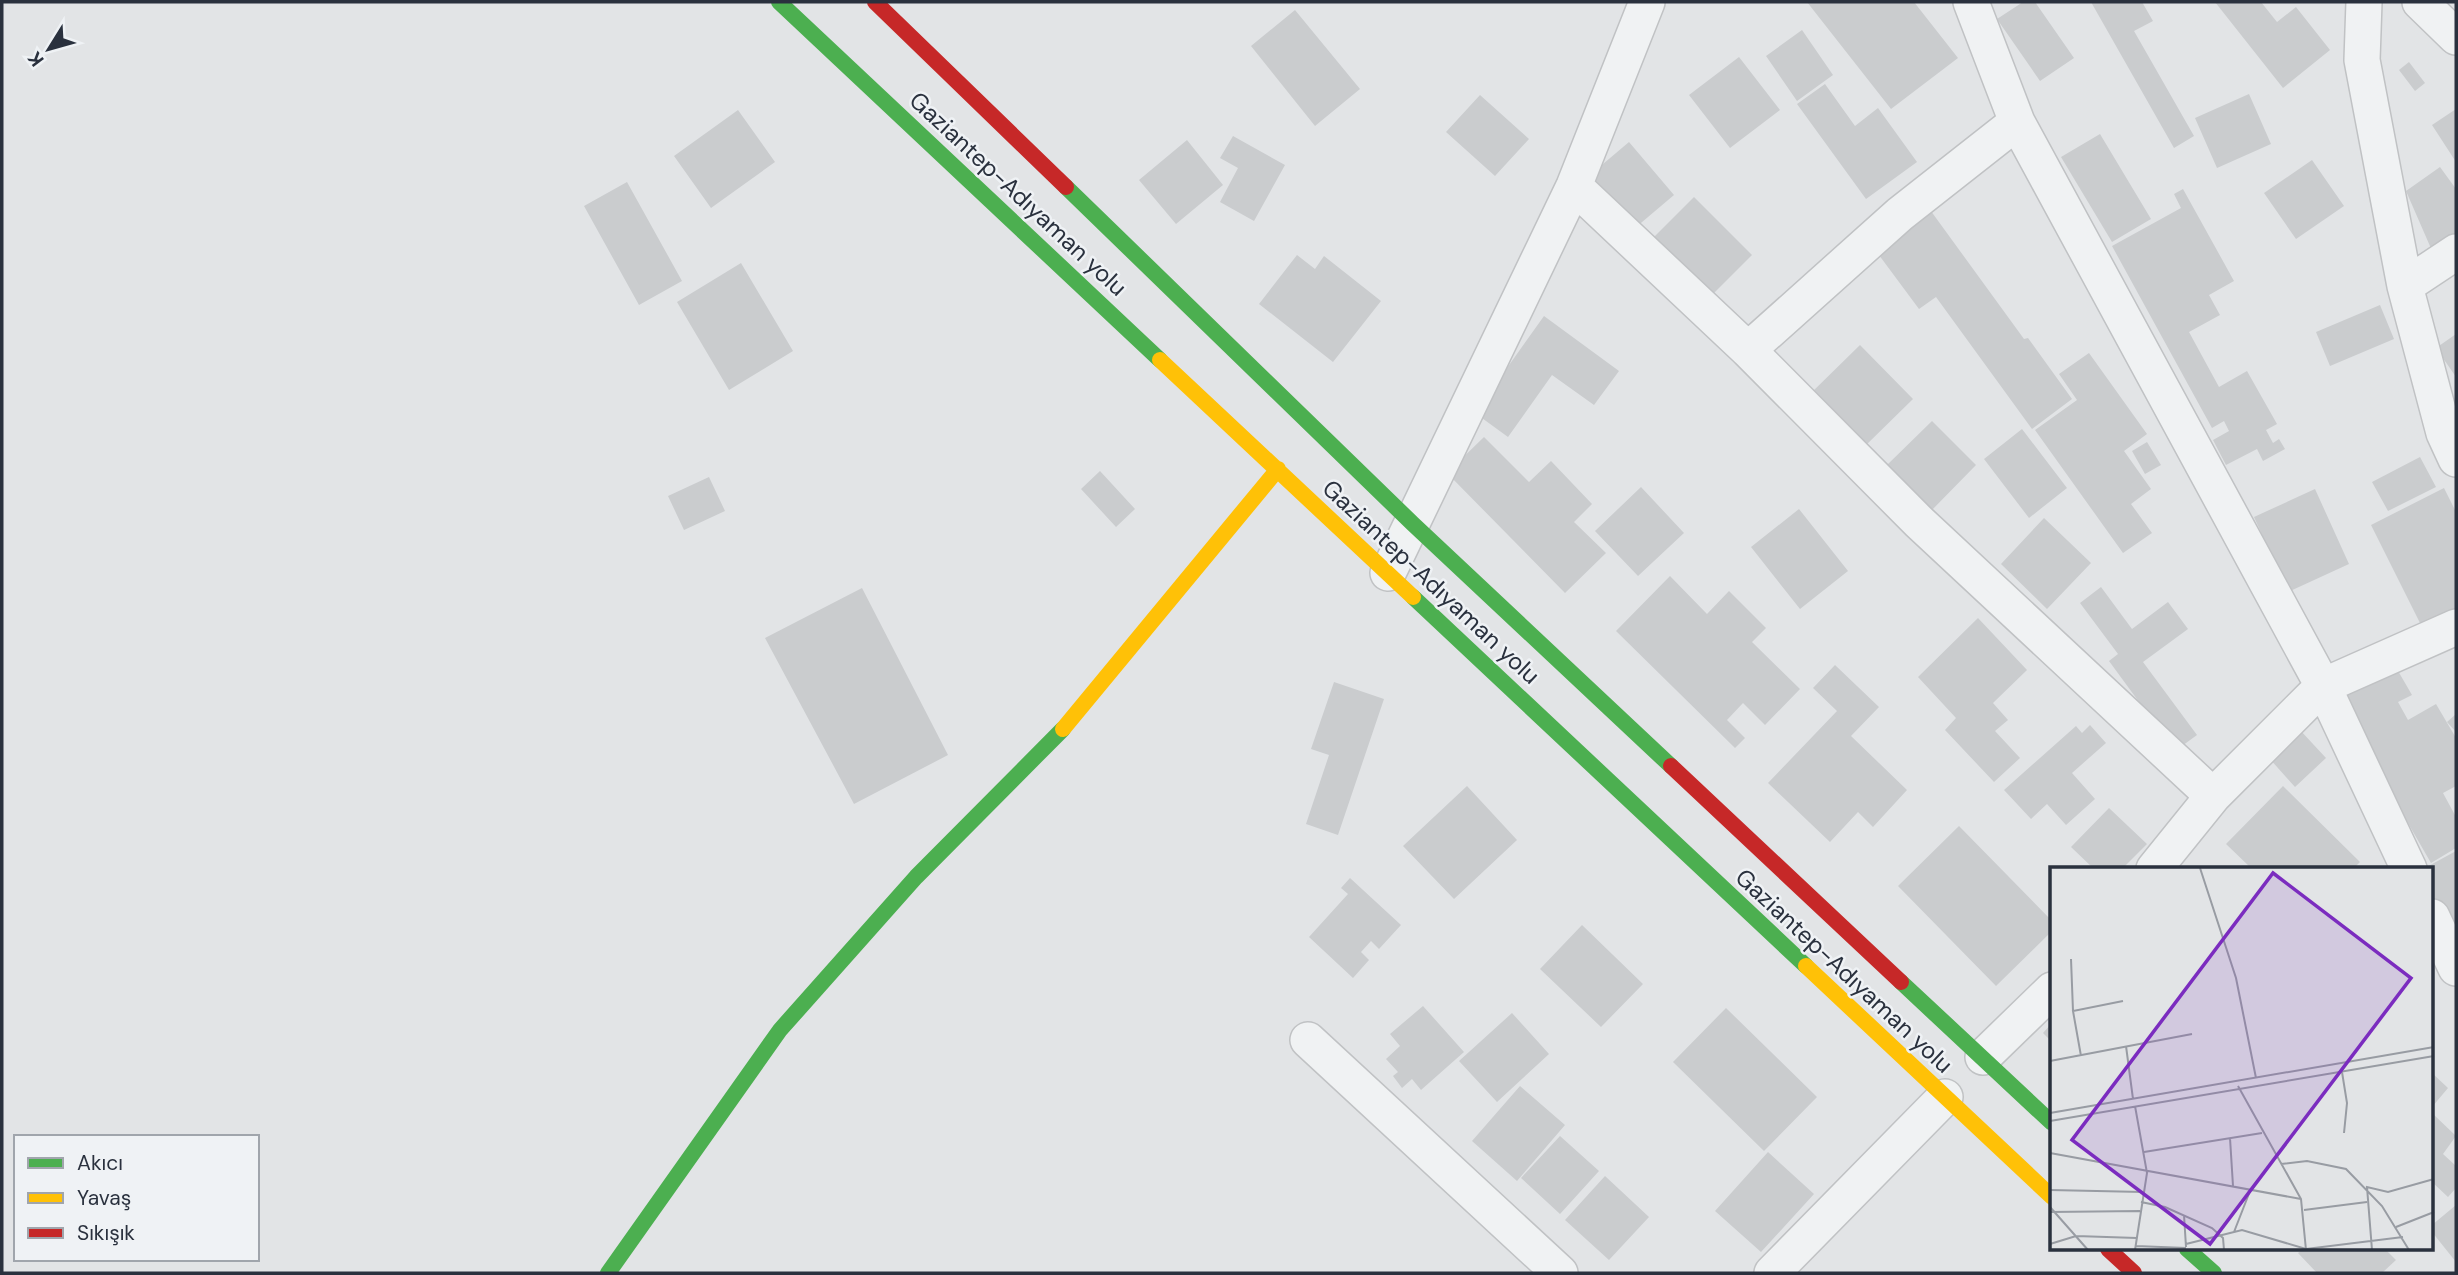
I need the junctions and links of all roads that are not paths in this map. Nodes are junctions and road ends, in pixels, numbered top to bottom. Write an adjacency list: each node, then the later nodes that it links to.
1 (779, 2): 14 (main road, Gaziantep-Adıyaman yolu)
2 (875, 2): 15 (main road, Gaziantep-Adıyaman yolu)
3 (1647, 2): 9 (street)
4 (1973, 2): 8 (street)
5 (2364, 2): 11 (street)
6 (2420, 2): 7 (street)
7 (2456, 37)
8 (2017, 122): 12 (street); 18 (street)
9 (1574, 186): 12 (street); 15 (street)
10 (2456, 252): 11 (street)
11 (2405, 286): 13 (street)
12 (1748, 350): 19 (street)
13 (2456, 459)
14 (1278, 469): 16 (main road, Gaziantep-Adıyaman yolu); 32 (main road)
15 (1413, 524): 16 (street); 26 (main road, Gaziantep-Adıyaman yolu)
16 (1388, 573): 27 (main road, Gaziantep-Adıyaman yolu)
17 (2456, 629): 18 (street)
18 (2323, 686): 19 (street); 21 (street)
19 (2213, 796): 20 (street)
20 (2156, 867)
21 (2408, 867)
22 (2434, 921): 23 (street)
23 (2456, 968)
24 (2050, 992): 26 (street)
25 (1308, 1040): 33 (street)
26 (1983, 1057): 28 (main road, Gaziantep-Adıyaman yolu)
27 (1945, 1097): 29 (main road, Gaziantep-Adıyaman yolu); 34 (street)
28 (2050, 1121)
29 (2050, 1195)
30 (2109, 1250): 35 (main road)
31 (2188, 1250): 36 (main road)
32 (608, 1273)
33 (1560, 1273)
34 (1772, 1273)
35 (2134, 1273)
36 (2214, 1273)

